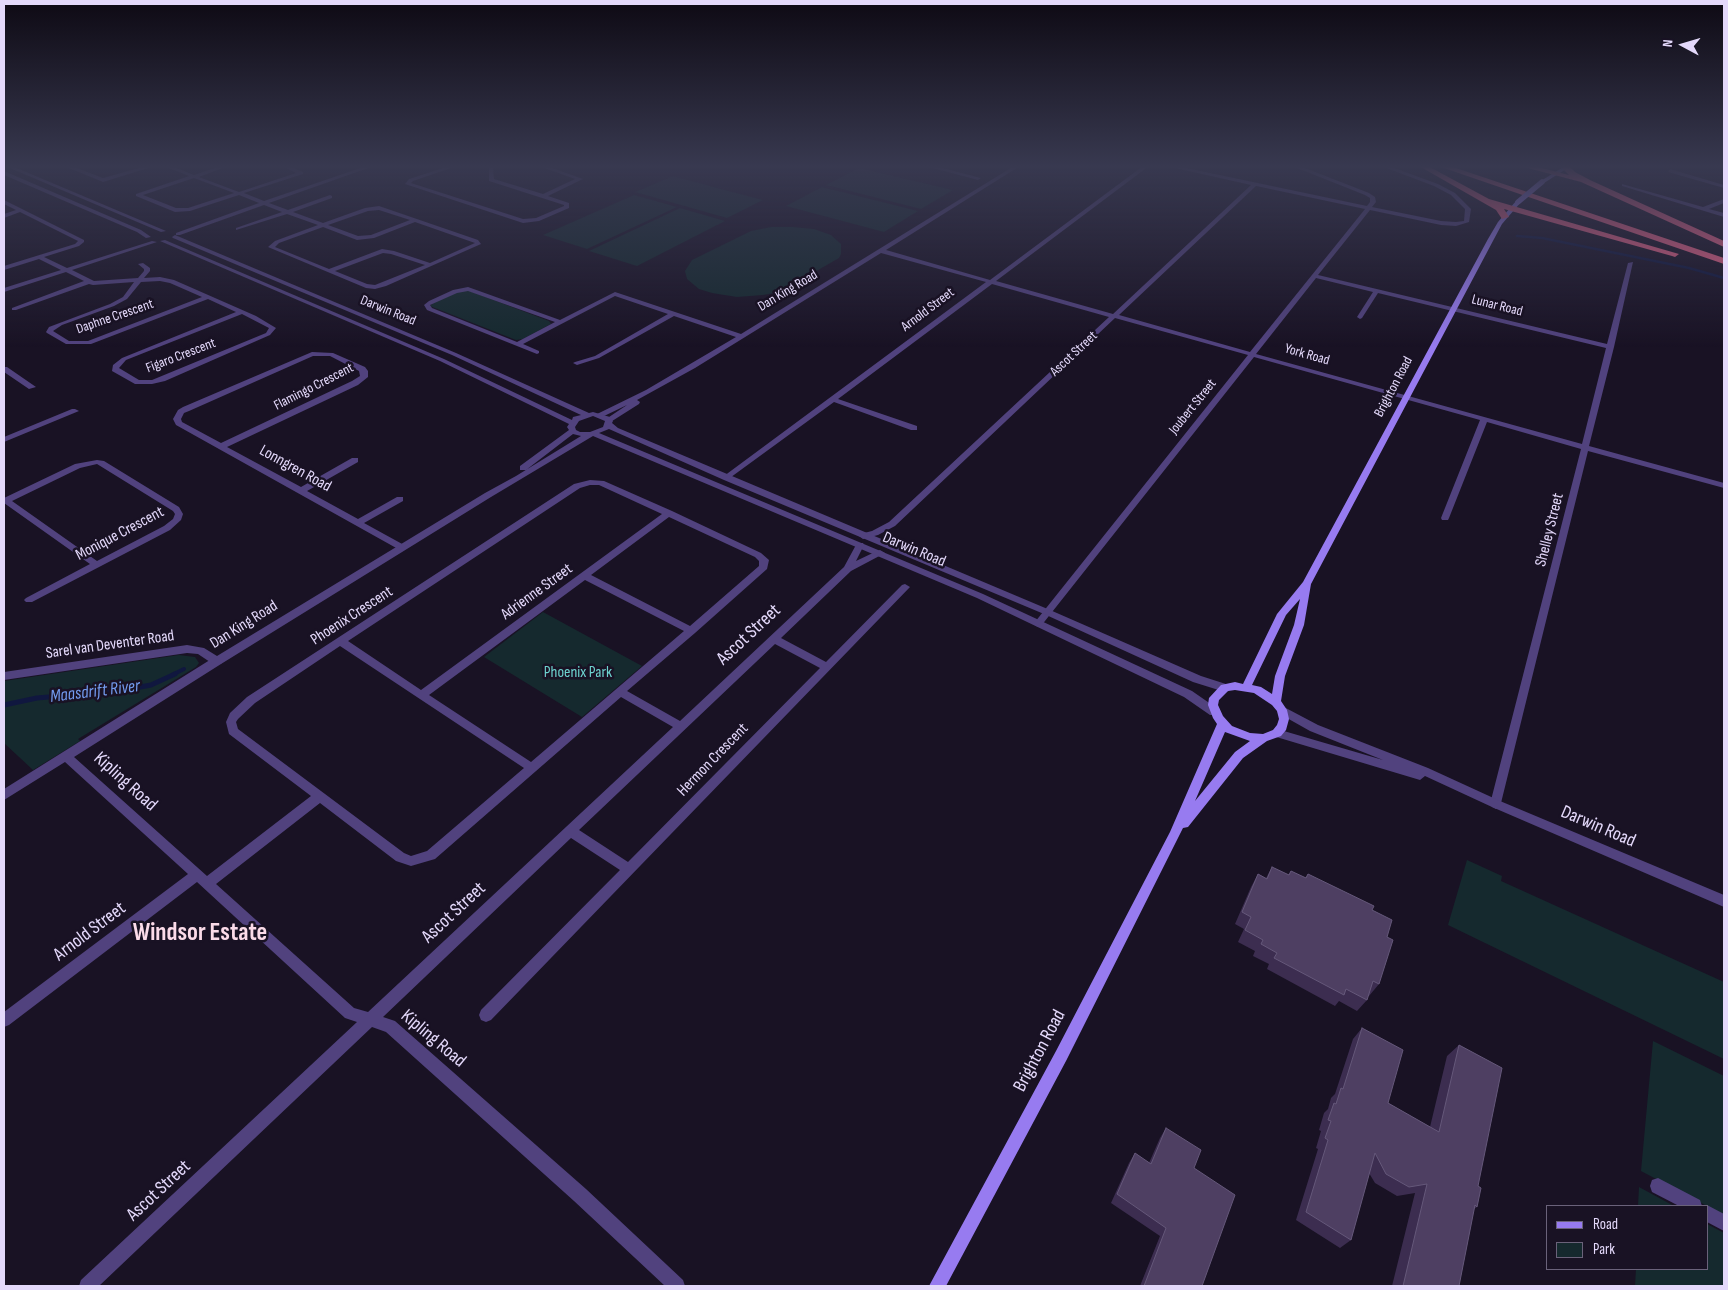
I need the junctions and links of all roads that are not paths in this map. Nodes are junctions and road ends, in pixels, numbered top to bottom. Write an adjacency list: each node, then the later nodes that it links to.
1 (52, 226): 26 (street)
2 (128, 226): 19 (street)
3 (154, 226): 18 (street, Darwin Road)
4 (191, 226): 18 (street)
5 (246, 226): 17 (street)
6 (322, 226): 7 (street); 35 (street)
7 (400, 226)
8 (435, 226): 31 (street)
9 (921, 226): 25 (street, Dan King Road)
10 (1067, 226): 39 (street, Arnold Street)
11 (1210, 226): 47 (street, Ascot Street)
12 (1355, 226): 36 (street, Joubert Street)
13 (1500, 226): 44 (main road, Brighton Road)
14 (1571, 226): 33 (highway)
15 (1620, 226): 28 (highway)
16 (1685, 226): 23 (highway)
17 (238, 229)
18 (171, 233): 19 (street); 20 (street); 62 (street, Darwin Road)
19 (147, 238): 21 (street); 27 (street)
20 (164, 241): 21 (street); 67 (street, Darwin Road)
21 (154, 242): 27 (street)
22 (1697, 242): 24 (highway)
23 (1724, 244)
24 (1724, 250)
25 (881, 251): 39 (street, York Road); 50 (street, Dan King Road)
26 (38, 257): 32 (street); 34 (street)
27 (96, 259): 34 (street)
28 (1724, 261)
29 (1631, 263): 52 (street, Shelley Street)
30 (141, 264): 37 (street)
31 (430, 265): 35 (street); 35 (street)
32 (4, 268)
33 (1724, 268)
34 (63, 270): 38 (street); 40 (street)
35 (329, 271)
36 (1316, 276): 41 (street, Lunar Road); 54 (street, Joubert Street)
37 (139, 281): 38 (street); 42 (street); 42 (street, Daphne Crescent)
38 (88, 282): 43 (street)
39 (992, 282): 47 (street, York Road); 60 (street, Arnold Street)
40 (4, 290)
41 (1376, 290): 44 (street, Lunar Road); 48 (street)
42 (207, 297): 45 (street)
43 (14, 309)
44 (1455, 309): 52 (street, Lunar Road); 59 (main road, Brighton Road)
45 (241, 312): 45 (street, Figaro Crescent)
46 (674, 313): 49 (street); 50 (street); 55 (street)
47 (1115, 316): 54 (street, York Road); 83 (street, Ascot Street)
48 (1360, 317)
49 (560, 322): 51 (street); 51 (street)
50 (742, 337): 58 (street, Dan King Road)
51 (518, 344): 53 (street)
52 (1611, 347): 72 (street, Shelley Street)
53 (537, 352)
54 (1253, 354): 59 (street, York Road); 93 (street, Joubert Street)
55 (576, 363)
56 (6, 373): 57 (street)
57 (32, 388)
58 (649, 392): 63 (street, Dan King Road); 66 (street, Dan King Road)
59 (1407, 398): 65 (street, York Road); 90 (main road, Brighton Road)
60 (834, 400): 68 (street); 74 (street, Arnold Street)
61 (75, 411): 70 (street)
62 (587, 415): 63 (street); 67 (street, Dan King Road)
63 (599, 415): 66 (street, Darwin Road)
64 (178, 416): 71 (street, Lonngren Road); 71 (street, Flamingo Crescent)
65 (1484, 419): 72 (street, York Road); 81 (street)
66 (609, 423): 69 (street, Dan King Road); 74 (street, Darwin Road)
67 (572, 427): 69 (street, Darwin Road); 75 (street, Dan King Road)
68 (914, 428)
69 (593, 434): 75 (street, Dan King Road); 84 (street, Darwin Road)
70 (4, 440)
71 (222, 446): 77 (street, Lonngren Road)
72 (1586, 447): 76 (street, York Road); 116 (street, Shelley Street)
73 (355, 460): 77 (street)
74 (727, 478): 84 (street, Darwin Road)
75 (503, 485): 85 (street, Dan King Road)
76 (1724, 486)
77 (302, 490): 82 (street, Lonngren Road)
78 (400, 499): 82 (street)
79 (5, 500): 87 (street); 87 (street, Monique Crescent)
80 (669, 513): 89 (street, Adrienne Street); 95 (street, Phoenix Crescent); 97 (street, Phoenix Crescent)
81 (1445, 518)
82 (359, 522): 85 (street, Lonngren Road)
83 (892, 524): 84 (street, Ascot Street); 86 (street, Ascot Street)
84 (862, 541): 86 (street, Darwin Road); 88 (street, Ascot Street)
85 (401, 547): 98 (street, Dan King Road)
86 (883, 549): 88 (street, Ascot Street); 93 (street, Darwin Road); 94 (street, Darwin Road)
87 (96, 564): 92 (street, Monique Crescent)
88 (848, 569): 96 (street, Ascot Street)
89 (585, 576): 95 (street); 104 (street, Adrienne Street)
90 (1307, 583): 101 (main road, Brighton Road); 105 (main road, Brighton Road)
91 (905, 587): 99 (street, Hermon Crescent)
92 (29, 600)
93 (1047, 612): 94 (street, Joubert Street); 102 (street, Darwin Road)
94 (1038, 624): 106 (street, Darwin Road)
95 (692, 631): 103 (street, Phoenix Crescent)
96 (774, 639): 99 (street); 108 (street, Ascot Street)
97 (340, 642): 104 (street); 115 (street, Phoenix Crescent)
98 (217, 661): 100 (street, Sarel van Deventer Road); 111 (street, Dan King Road)
99 (827, 667): 119 (street, Hermon Crescent)
100 (4, 676)
101 (1246, 687): 102 (main road); 105 (main road)
102 (1225, 688): 106 (main road)
103 (620, 692): 108 (street); 112 (street, Phoenix Crescent)
104 (422, 695): 112 (street)
105 (1279, 706): 109 (main road); 113 (street, Darwin Road)
106 (1214, 712): 107 (main road)
107 (1223, 724): 110 (main road); 118 (main road, Brighton Road)
108 (681, 726): 117 (street, Ascot Street)
109 (1277, 733): 110 (main road); 113 (street, Darwin Road)
110 (1263, 738): 118 (main road, Brighton Road)
111 (66, 756): 114 (street, Dan King Road); 120 (street, Kipling Road)
112 (532, 768): 115 (street, Phoenix Crescent)
113 (1457, 787): 116 (street, Darwin Road)
114 (4, 795)
115 (320, 796): 120 (street, Arnold Street)
116 (1496, 804): 121 (street, Darwin Road)
117 (570, 831): 119 (street); 123 (street, Ascot Street)
118 (1176, 833): 131 (main road, Brighton Road)
119 (629, 869): 122 (street, Hermon Crescent)
120 (203, 878): 123 (street, Kipling Road); 124 (street, Arnold Street)
121 (1724, 901)
122 (486, 1015)
123 (370, 1019): 129 (street, Ascot Street); 130 (street, Kipling Road)
124 (4, 1020)
125 (1658, 1186): 126 (street)
126 (1692, 1205)
127 (1708, 1214): 128 (street)
128 (1724, 1223)
129 (87, 1286)
130 (677, 1286)
131 (937, 1286)

